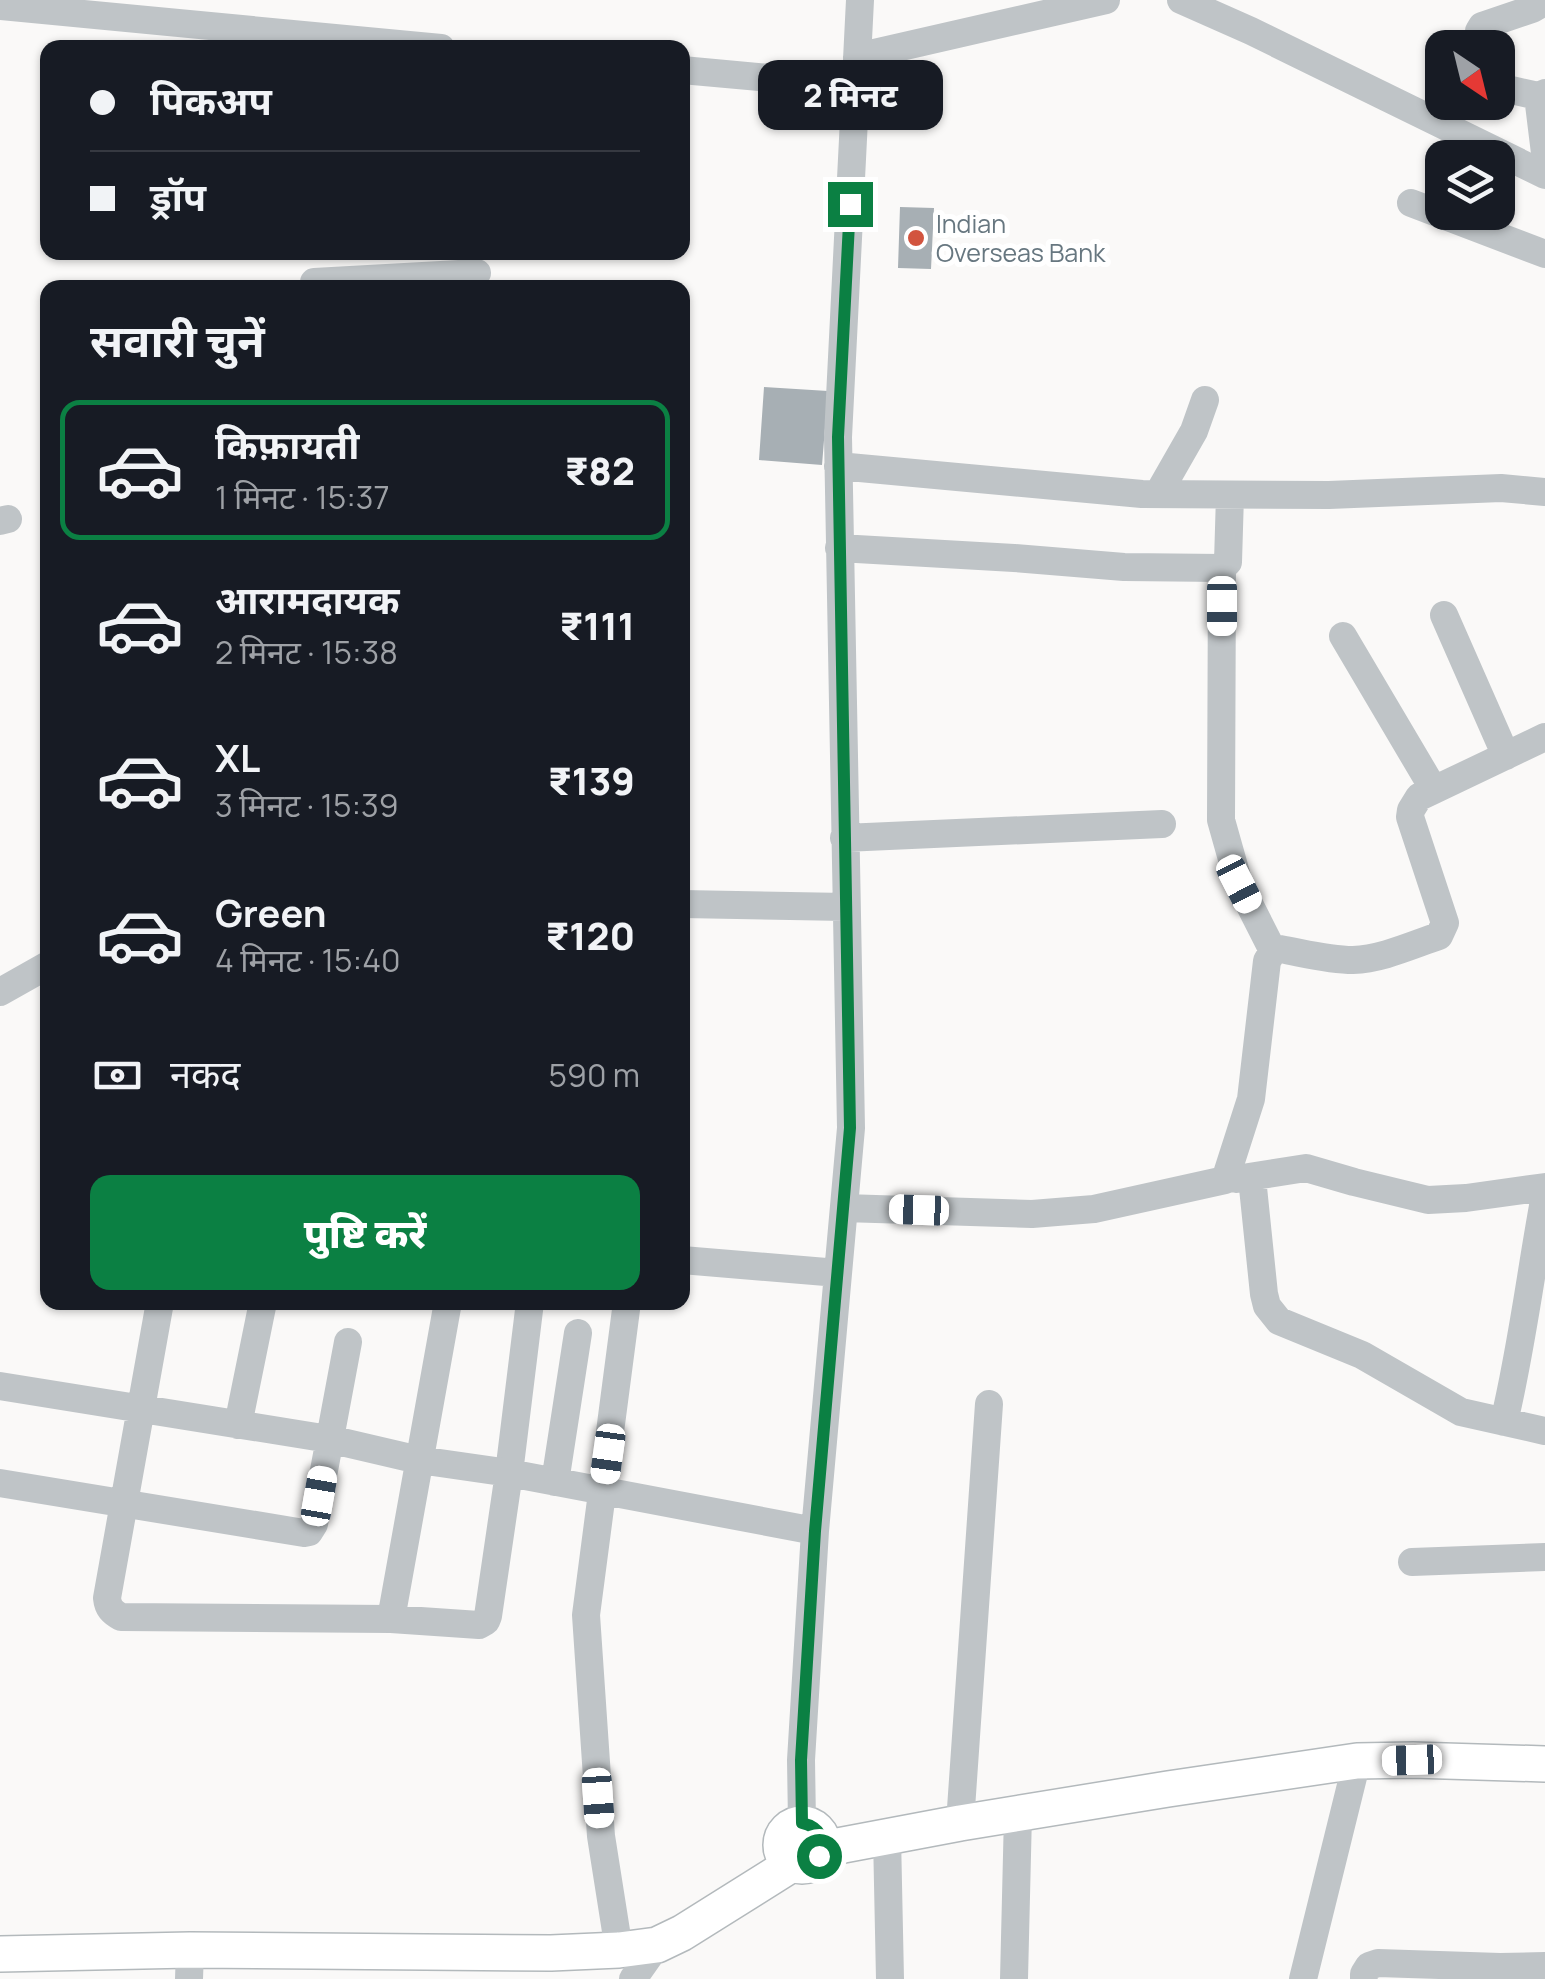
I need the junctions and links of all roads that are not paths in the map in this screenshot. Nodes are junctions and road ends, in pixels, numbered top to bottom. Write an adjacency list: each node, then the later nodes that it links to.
1 (860, 0): 8 (street)
2 (1106, 0): 8 (street)
3 (1181, 0): 14 (street)
4 (1539, 0): 6 (street)
5 (0, 6): 7 (street)
6 (1480, 30)
7 (318, 40)
8 (858, 56): 10 (street)
9 (690, 71): 10 (street)
10 (856, 86): 20 (street)
11 (1515, 90): 12 (street)
12 (1541, 94): 13 (street)
13 (1545, 153)
14 (1545, 175)
15 (1411, 203): 16 (street)
16 (1545, 254)
17 (479, 271): 18 (street)
18 (373, 280)
19 (1205, 400): 22 (street)
20 (838, 466): 22 (street); 24 (street)
21 (1545, 492): 23 (street)
22 (1158, 494): 23 (street)
23 (1230, 494): 25 (street)
24 (839, 548): 25 (street); 32 (street)
25 (1222, 568): 35 (street)
26 (1444, 615): 29 (street)
27 (1343, 636): 30 (street)
28 (1545, 737): 29 (street)
29 (1506, 756): 30 (street)
30 (1434, 790): 35 (street)
31 (1162, 824): 32 (street)
32 (844, 838): 34 (street)
33 (690, 904): 34 (street)
34 (846, 907): 41 (street)
35 (1273, 951): 38 (street)
36 (40, 970): 37 (street)
37 (1, 987)
38 (1239, 1179): 39 (street); 41 (street); 54 (street)
39 (1545, 1187)
40 (1545, 1195): 54 (street)
41 (844, 1208): 43 (street)
42 (690, 1261): 43 (street)
43 (838, 1272): 64 (street)
44 (158, 1310): 53 (street)
45 (261, 1310): 55 (street)
46 (447, 1310): 58 (street)
47 (529, 1310): 59 (street)
48 (626, 1310): 62 (street)
49 (578, 1334): 60 (street)
50 (348, 1342): 57 (street)
51 (0, 1386): 53 (street)
52 (989, 1404): 71 (street)
53 (139, 1409): 55 (street); 63 (street)
54 (1504, 1422): 56 (street)
55 (238, 1425): 57 (street)
56 (1545, 1431)
57 (329, 1439): 58 (street); 63 (street)
58 (419, 1460): 59 (street); 67 (street)
59 (509, 1473): 60 (street); 67 (street)
60 (555, 1482): 62 (street)
61 (0, 1483): 63 (street)
62 (602, 1491): 64 (street); 76 (street)
63 (122, 1504): 67 (street)
64 (815, 1531): 73 (street)
65 (1545, 1557): 66 (street)
66 (1412, 1562)
67 (391, 1619)
68 (1356, 1761): 69 (main road); 70 (main road); 81 (street)
69 (1545, 1764)
70 (1018, 1814): 71 (main road); 80 (street)
71 (960, 1823): 72 (main road)
72 (887, 1836): 73 (main road); 79 (street)
73 (805, 1845): 76 (main road)
74 (0, 1954): 75 (main road)
75 (189, 1964): 76 (main road)
76 (626, 1964)
77 (1545, 1966): 78 (street)
78 (1500, 1973): 82 (street)
79 (890, 1979)
80 (1014, 1979)
81 (1303, 1979)
82 (1364, 1979)

